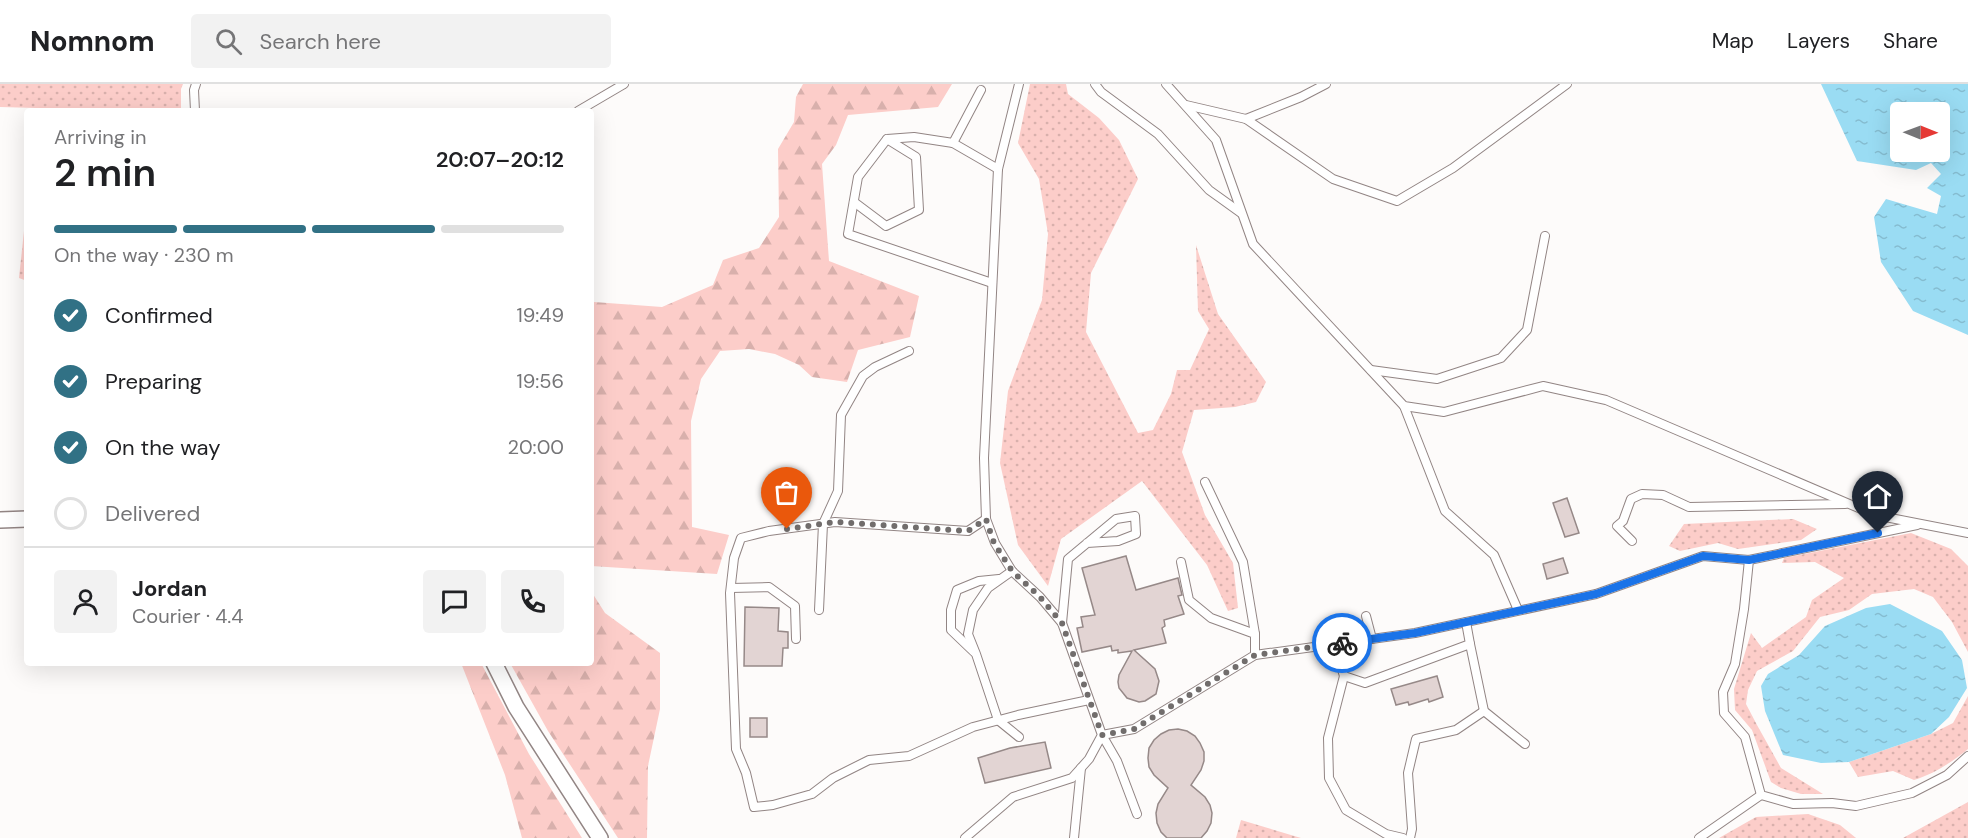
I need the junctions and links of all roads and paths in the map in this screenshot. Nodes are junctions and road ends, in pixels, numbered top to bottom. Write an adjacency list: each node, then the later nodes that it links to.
1 (196, 84): 10 (lane)
2 (624, 84): 11 (lane)
3 (1019, 84): 15 (lane)
4 (1095, 84): 17 (lane)
5 (1166, 84): 9 (lane)
6 (1326, 84): 12 (lane)
7 (1567, 84): 12 (lane)
8 (981, 90): 14 (lane)
9 (1184, 104): 12 (lane); 17 (lane)
10 (195, 108)
11 (583, 108)
12 (1246, 119)
13 (887, 139): 14 (lane); 16 (lane); 16 (lane)
14 (953, 143): 15 (lane)
15 (998, 169): 19 (lane)
16 (854, 202): 19 (lane)
17 (1242, 214): 21 (lane)
18 (1545, 236): 21 (lane)
19 (992, 283): 26 (lane)
20 (909, 351): 28 (lane)
21 (1371, 370): 22 (lane)
22 (1404, 406): 24 (lane); 39 (lane)
23 (1205, 482): 43 (lane)
24 (1850, 504): 29 (lane); 31 (lane)
25 (24, 519): 27 (street)
26 (986, 519): 28 (lane); 35 (lane)
27 (0, 520)
28 (822, 524): 37 (lane); 38 (lane)
29 (1921, 524): 30 (lane); 33 (lane)
30 (1968, 533)
31 (1632, 542)
32 (1087, 543): 32 (lane); 42 (lane)
33 (1749, 560): 39 (lane); 60 (lane)
34 (1181, 562): 43 (lane)
35 (1012, 571): 36 (lane); 42 (lane)
36 (1001, 579): 48 (lane); 48 (lane)
37 (731, 588): 44 (lane); 54 (lane)
38 (819, 610)
39 (1518, 610): 41 (lane)
40 (1366, 616): 45 (lane)
41 (1466, 621): 45 (lane); 47 (lane)
42 (1062, 623): 52 (lane)
43 (1256, 634): 49 (lane)
44 (796, 639)
45 (1372, 639): 46 (lane)
46 (1334, 644): 49 (lane); 51 (lane)
47 (1470, 644): 51 (lane); 53 (lane)
48 (976, 654): 54 (lane)
49 (1255, 655): 55 (lane)
50 (496, 666): 62 (street)
51 (1344, 676): 65 (lane)
52 (1089, 700): 54 (lane); 55 (lane)
53 (1484, 711): 57 (lane); 66 (lane)
54 (998, 720): 56 (lane)
55 (1102, 735): 59 (lane); 61 (lane)
56 (1019, 737)
57 (1526, 744)
58 (1968, 756): 60 (lane)
59 (1081, 767): 63 (lane); 64 (lane)
60 (1761, 795): 67 (lane)
61 (1137, 814)
62 (600, 838)
63 (965, 838)
64 (1074, 838)
65 (1403, 838)
66 (1410, 838)
67 (1699, 838)

